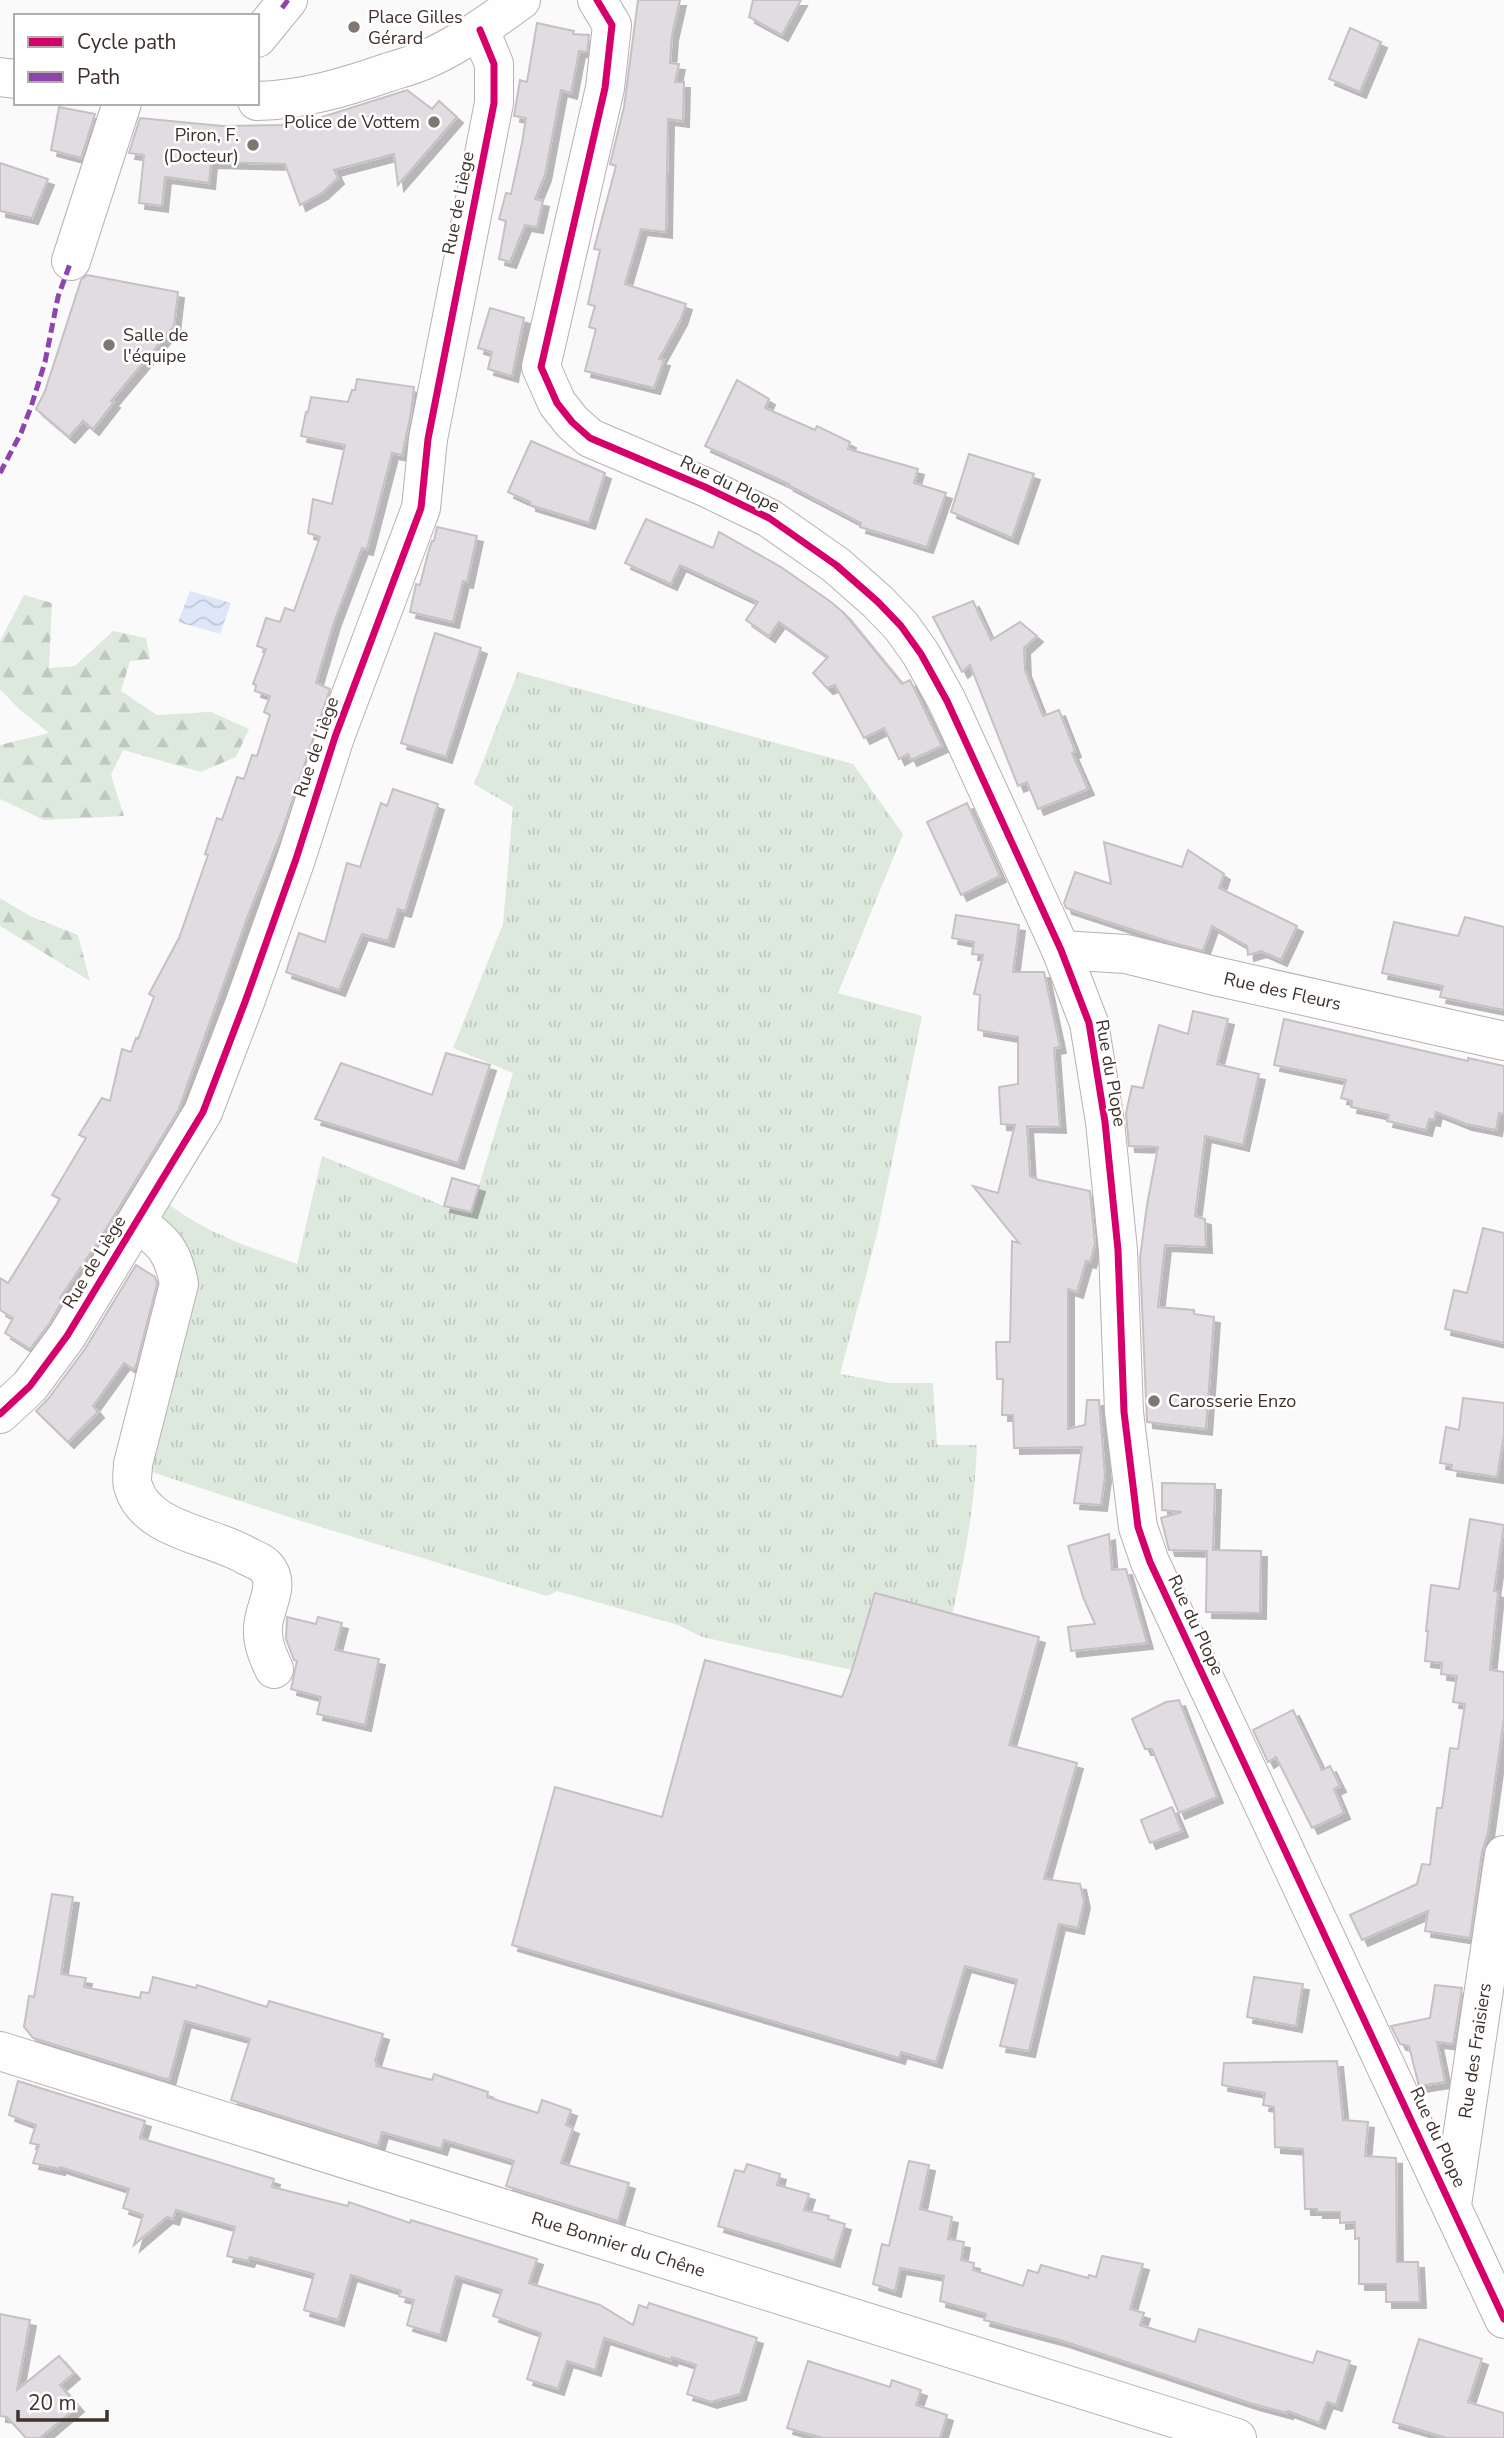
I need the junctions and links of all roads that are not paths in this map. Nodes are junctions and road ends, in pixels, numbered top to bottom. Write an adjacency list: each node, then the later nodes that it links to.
1 (520, 0): 4 (street)
2 (597, 0): 9 (street, Rue du Plope)
3 (285, 4): 5 (street)
4 (480, 30): 6 (street); 11 (street, Rue de Liège)
5 (259, 36)
6 (259, 100)
7 (120, 105): 8 (street)
8 (71, 261)
9 (1060, 950): 10 (street, Rue des Fleurs); 16 (street, Rue du Plope)
10 (1504, 1041)
11 (137, 1222): 12 (street, Rue de Liège); 13 (street)
12 (7, 1394)
13 (274, 1669)
14 (1504, 1855): 16 (street, Rue des Fraisiers)
15 (0, 2051): 18 (street, Rue Bonnier du Chêne)
16 (1452, 2205): 17 (street, Rue du Plope)
17 (1504, 2319)
18 (1237, 2438)

